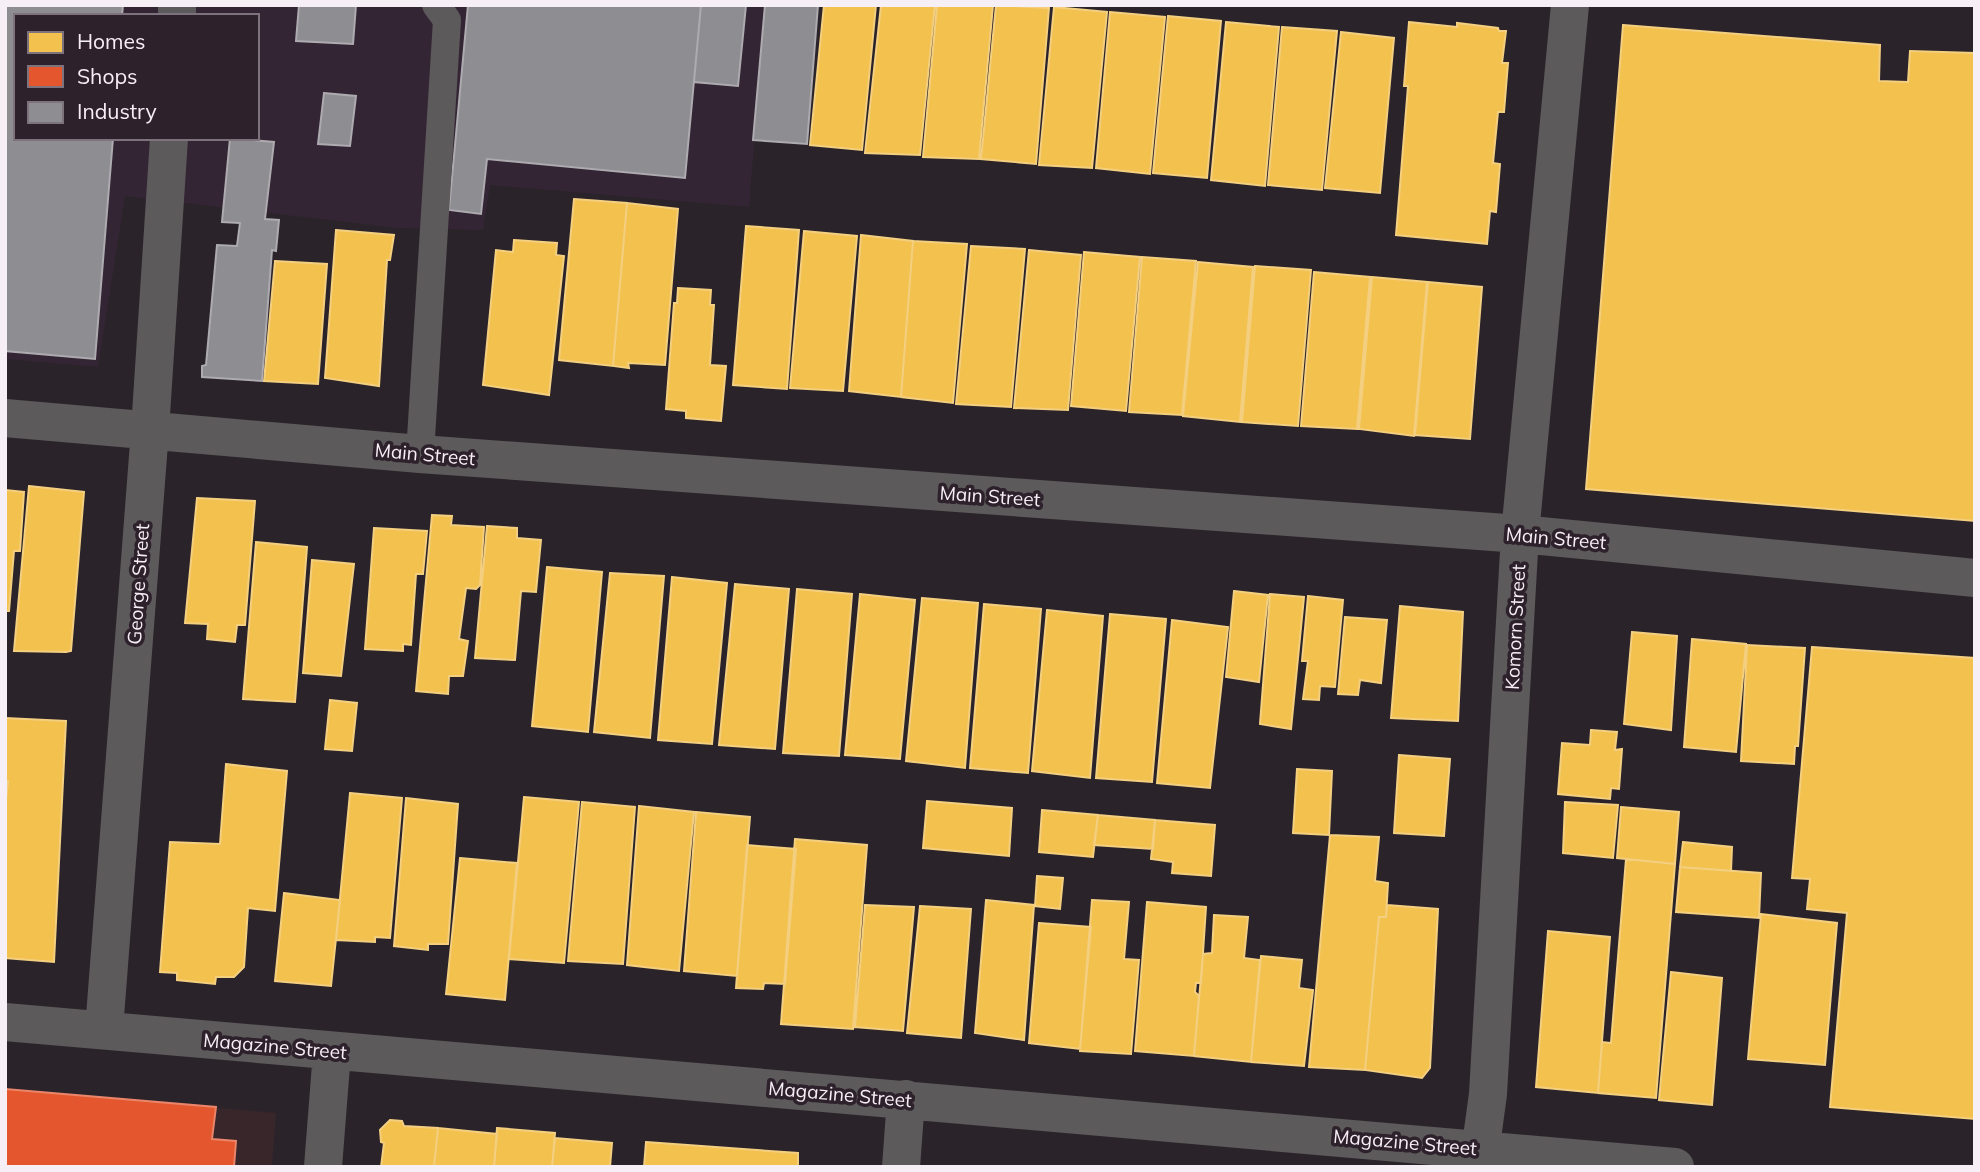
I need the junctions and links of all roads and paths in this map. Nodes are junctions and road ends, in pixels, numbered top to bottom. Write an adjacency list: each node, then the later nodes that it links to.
1 (436, 5): 6 (lane)
2 (1570, 5): 7 (street, Komorn Street)
3 (169, 140): 5 (street, George Street)
4 (5, 418): 5 (street, Main Street)
5 (150, 430): 6 (street, Main Street); 10 (street, George Street)
6 (420, 454): 7 (street, Main Street)
7 (1520, 534): 8 (street, Main Street); 13 (street, Komorn Street)
8 (1975, 578)
9 (5, 1022): 10 (street, Magazine Street)
10 (104, 1030): 11 (street, Magazine Street)
11 (331, 1052): 12 (street, Magazine Street); 14 (street)
12 (906, 1099): 13 (street, Magazine Street); 15 (street)
13 (1479, 1157): 16 (street, Magazine Street)
14 (323, 1167)
15 (901, 1167)
16 (1675, 1167)

